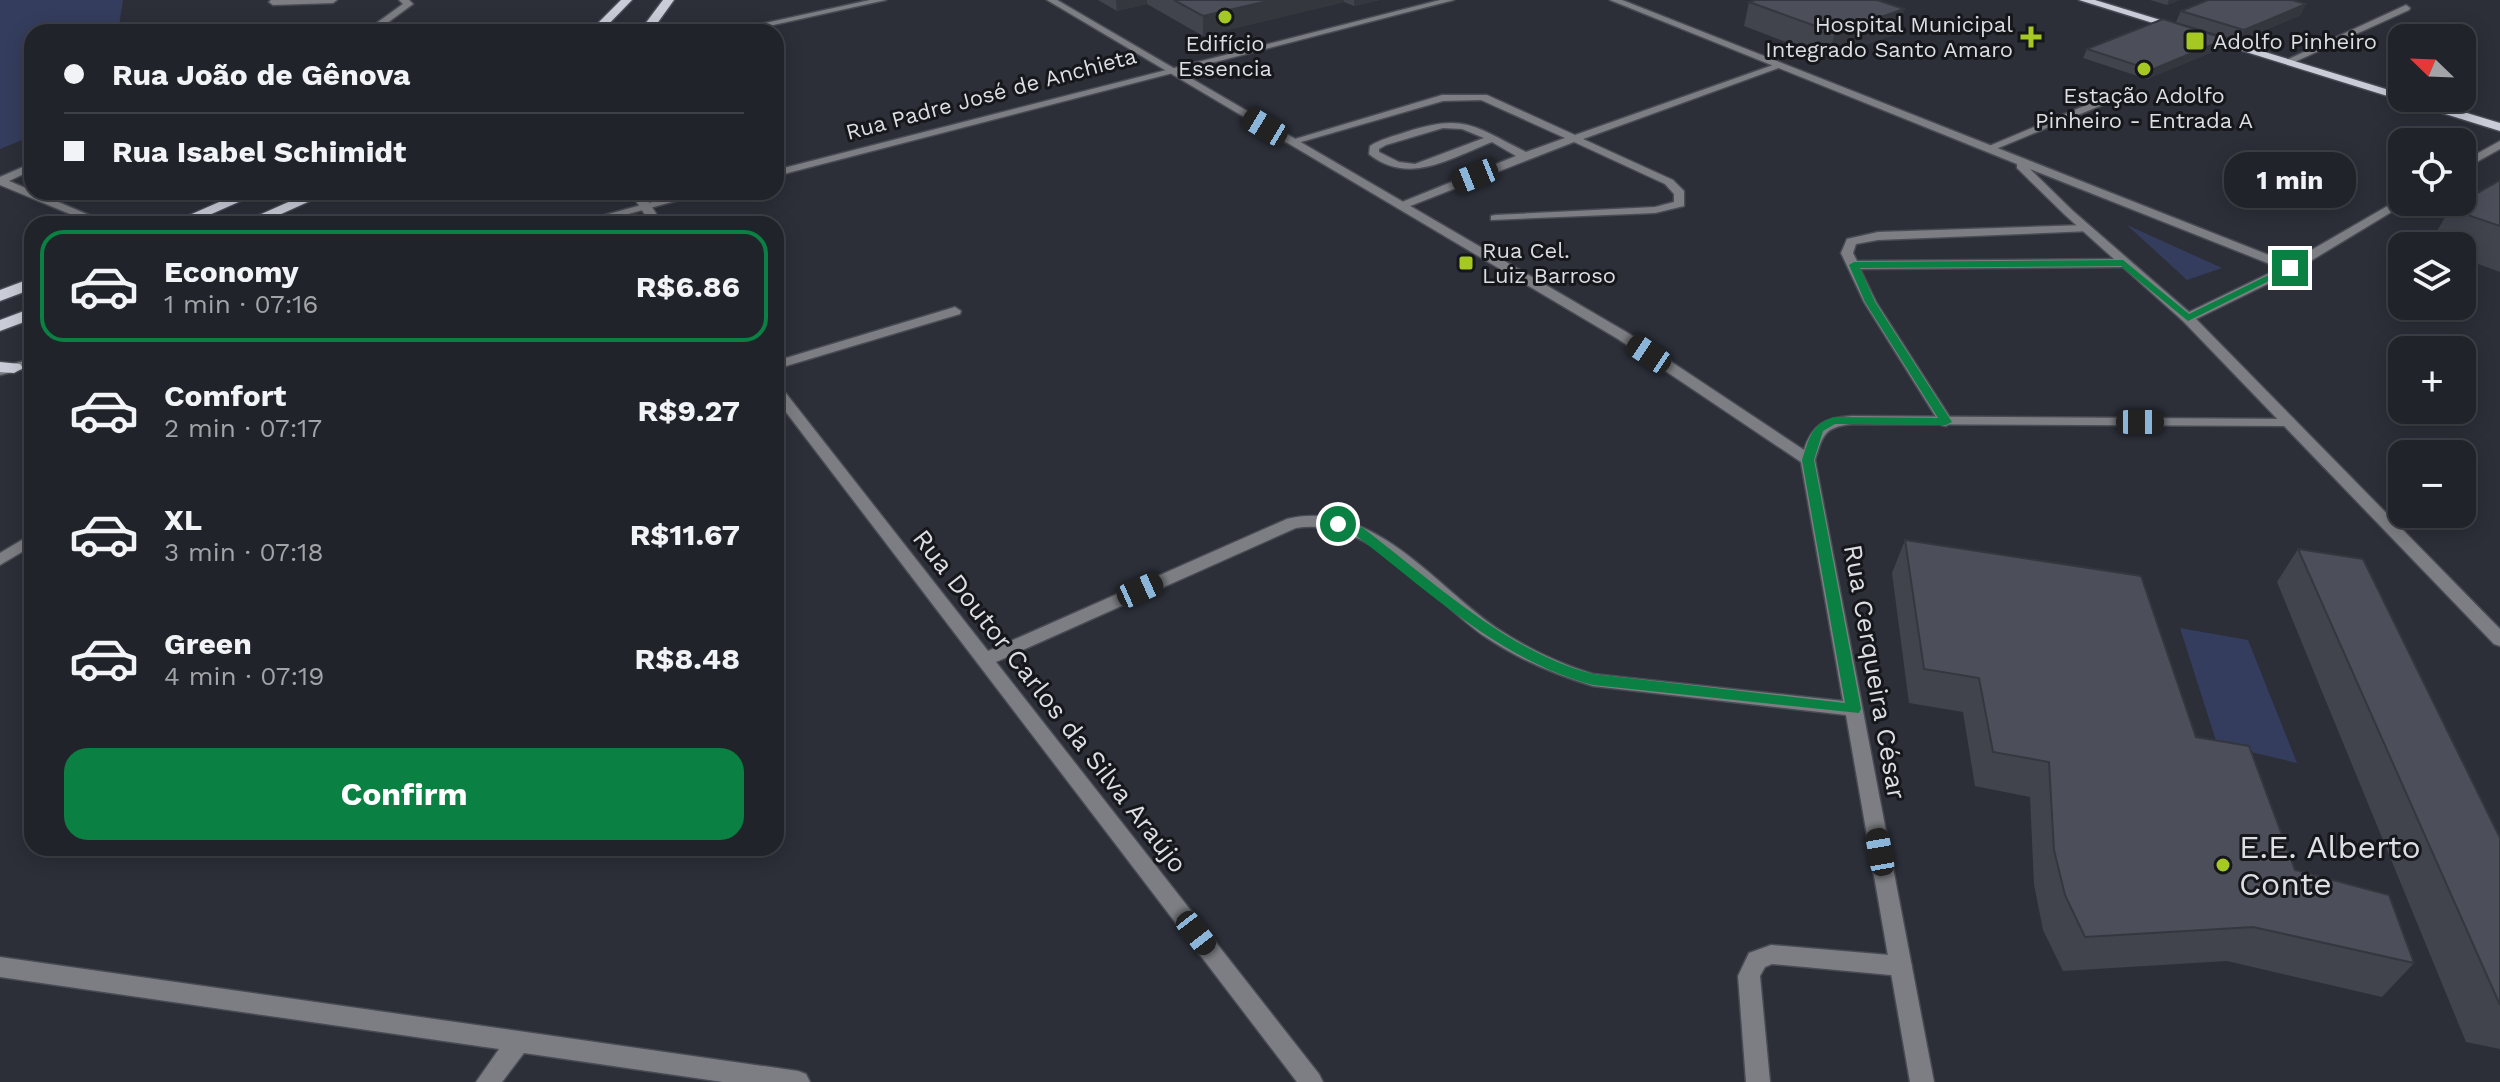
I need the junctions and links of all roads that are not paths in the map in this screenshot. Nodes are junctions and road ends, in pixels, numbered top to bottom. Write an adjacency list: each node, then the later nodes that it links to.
1 (333, 0): 10 (street)
2 (403, 0): 12 (street)
3 (627, 0): 13 (main road)
4 (669, 0): 14 (main road)
5 (882, 0): 15 (street)
6 (1051, 0): 18 (street)
7 (1450, 0): 18 (street, Rua Padre José de Anchieta)
8 (1614, 0): 17 (street)
9 (2084, 0): 16 (main road)
10 (273, 2)
11 (2406, 8): 16 (street)
12 (380, 24)
13 (603, 24)
14 (651, 24)
15 (767, 24)
16 (2287, 62): 19 (main road)
17 (1779, 66): 23 (street); 27 (street)
18 (1169, 71): 25 (street); 32 (street, Rua Padre José de Anchieta)
19 (2388, 93)
20 (2103, 101): 27 (street)
21 (2450, 112): 22 (main road)
22 (2500, 127)
23 (1577, 138): 25 (street); 28 (street); 47 (street)
24 (1491, 139): 24 (street); 28 (street)
25 (1290, 142): 40 (street)
26 (2500, 144): 29 (street)
27 (1987, 149): 30 (street)
28 (1525, 156): 40 (street)
29 (2476, 159)
30 (2014, 160): 48 (street); 51 (street)
31 (24, 169): 33 (street)
32 (784, 171)
33 (24, 191)
34 (45, 200): 42 (street)
35 (234, 200): 43 (main road)
36 (304, 200): 44 (main road)
37 (642, 200): 39 (street)
38 (670, 200): 39 (street)
39 (646, 206): 45 (street); 46 (street)
40 (1401, 206): 62 (street)
41 (2388, 210): 51 (street)
42 (84, 216)
43 (196, 216)
44 (265, 216)
45 (608, 216)
46 (652, 216)
47 (1495, 218)
48 (2086, 229): 49 (street); 50 (street)
49 (2123, 263): 50 (street); 56 (street)
50 (1854, 265): 60 (street)
51 (2290, 268): 56 (street)
52 (24, 286): 53 (main road)
53 (0, 296)
54 (955, 311): 58 (street)
55 (24, 316): 57 (main road)
56 (2188, 318): 61 (street)
57 (0, 326)
58 (784, 363)
59 (784, 400): 66 (street, Rua Doutor Carlos da Silva Araújo)
60 (1946, 422): 61 (street); 62 (street)
61 (2286, 422): 65 (street)
62 (1808, 460): 67 (street, Rua Cerqueira César)
63 (24, 544): 64 (street)
64 (0, 560)
65 (2500, 640)
66 (985, 660): 67 (street); 73 (street, Rua Doutor Carlos da Silva Araújo)
67 (1853, 709): 68 (street, Rua Cerqueira César)
68 (1901, 966): 74 (street); 75 (street, Rua Cerqueira César)
69 (0, 967): 70 (street)
70 (520, 1041): 71 (street); 72 (street)
71 (488, 1082)
72 (798, 1082)
73 (1311, 1082)
74 (1758, 1082)
75 (1922, 1082)

